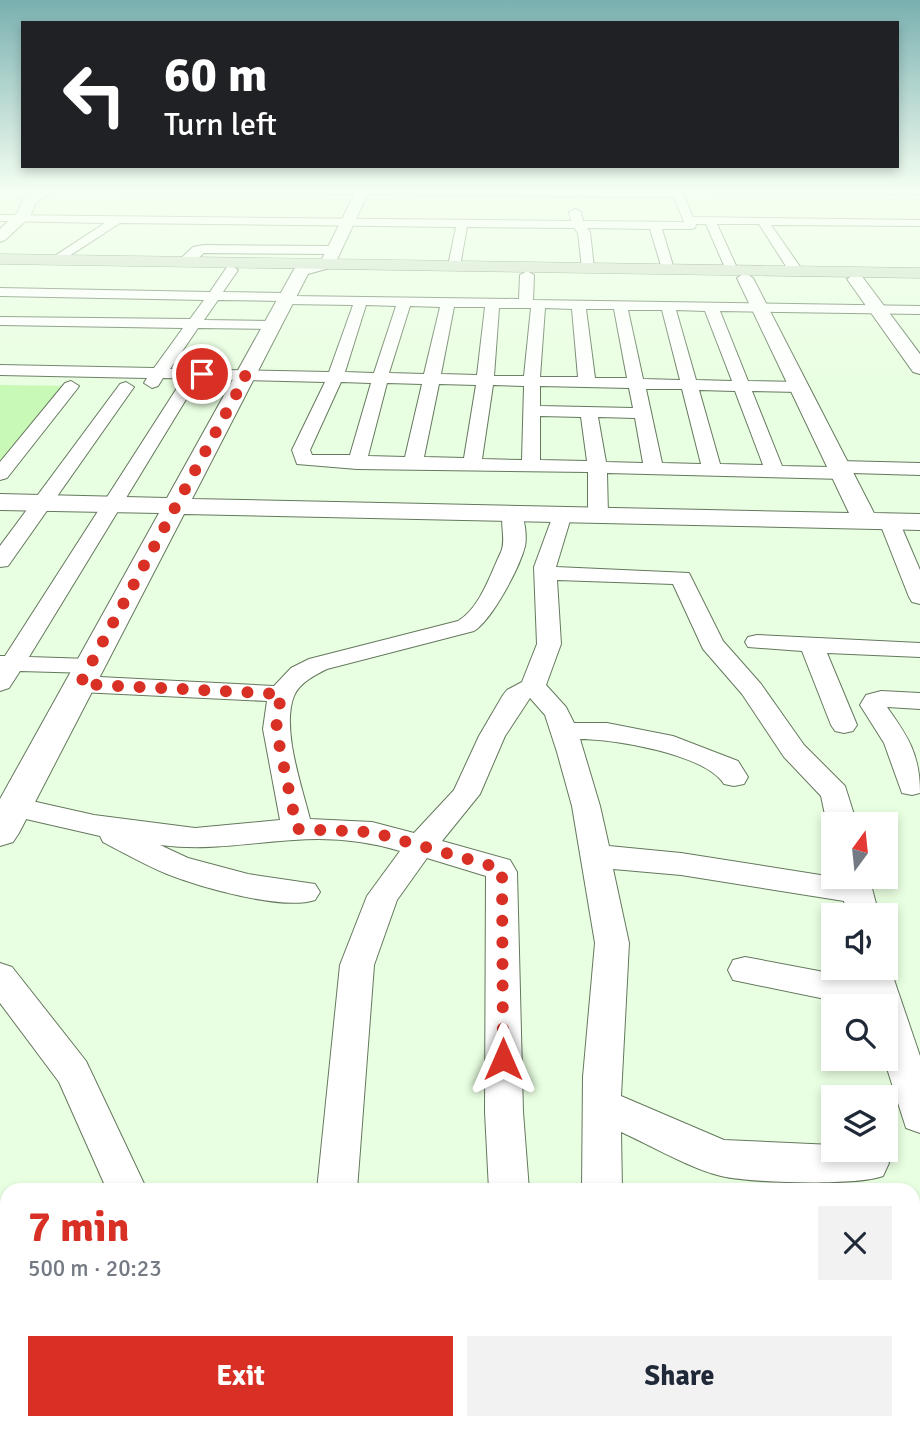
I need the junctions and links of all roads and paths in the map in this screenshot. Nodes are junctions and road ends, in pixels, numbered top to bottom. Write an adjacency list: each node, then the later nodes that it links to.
1 (63, 256): 11 (street)
2 (254, 256): 11 (main road)
3 (326, 256): 17 (street)
4 (388, 256): 12 (main road)
5 (456, 256): 12 (street)
6 (584, 256): 14 (street)
7 (664, 256): 15 (street)
8 (729, 256): 20 (street)
9 (786, 256): 18 (street)
10 (0, 259): 11 (main road)
11 (57, 260)
12 (454, 266): 14 (main road)
13 (0, 267): 16 (main road)
14 (588, 268): 15 (main road)
15 (668, 269): 20 (main road)
16 (232, 270): 17 (main road); 25 (street)
17 (301, 271): 21 (main road); 37 (street)
18 (796, 271): 19 (main road); 20 (main road)
19 (920, 273)
20 (739, 274): 21 (main road); 22 (main road); 38 (street)
21 (527, 275): 31 (street)
22 (855, 279): 23 (main road); 40 (street)
23 (920, 280)
24 (0, 292): 25 (street)
25 (210, 302): 30 (street); 37 (street); 41 (street)
26 (361, 302): 27 (street); 37 (street); 50 (street)
27 (404, 302): 28 (street); 51 (street)
28 (448, 303): 29 (street); 52 (street)
29 (492, 303): 31 (street); 53 (street)
30 (0, 304)
31 (532, 304): 32 (street); 54 (street)
32 (579, 305): 33 (street); 55 (street)
33 (620, 306): 34 (street); 56 (street)
34 (668, 306): 35 (street); 57 (street)
35 (711, 307): 38 (street); 59 (street)
36 (920, 310): 40 (street)
37 (278, 314): 41 (street); 43 (street); 49 (street)
38 (771, 320): 40 (street); 63 (street)
39 (0, 321): 41 (street)
40 (881, 321): 46 (street)
41 (194, 324): 43 (street)
42 (0, 336): 43 (street)
43 (183, 339): 45 (street)
44 (0, 355): 45 (street)
45 (170, 358): 48 (street); 49 (street)
46 (920, 368)
47 (0, 370): 48 (street)
48 (159, 373): 49 (street); 62 (street)
49 (246, 375): 50 (street); 64 (street); 82 (street)
50 (335, 377): 51 (street); 68 (street)
51 (380, 378): 52 (street); 68 (street)
52 (431, 379): 53 (street); 69 (street)
53 (485, 381): 54 (street); 70 (street)
54 (532, 381): 55 (street); 65 (street)
55 (587, 383): 56 (street)
56 (638, 383): 57 (street); 67 (street)
57 (689, 384): 59 (street); 74 (street)
58 (0, 385): 60 (street)
59 (743, 385): 63 (street); 77 (street)
60 (71, 386): 61 (street); 78 (street)
61 (126, 387): 62 (street); 80 (street)
62 (149, 387): 64 (street)
63 (800, 387): 76 (street)
64 (185, 388): 81 (street)
65 (533, 411): 66 (street); 71 (street)
66 (589, 412): 67 (street); 72 (street)
67 (643, 413): 73 (street)
68 (357, 463): 69 (street)
69 (413, 464): 70 (street)
70 (472, 464): 71 (street)
71 (531, 465): 72 (street)
72 (597, 467): 73 (street); 85 (street)
73 (654, 468): 74 (street)
74 (712, 469): 77 (street)
75 (920, 469): 76 (street)
76 (842, 470): 77 (street); 86 (street)
77 (775, 471)
78 (0, 474)
79 (0, 502): 80 (street)
80 (41, 503): 81 (street); 88 (street)
81 (114, 505): 82 (street); 94 (street)
82 (177, 506): 83 (street); 95 (street)
83 (512, 513): 84 (street); 97 (street)
84 (562, 514): 85 (street); 89 (street)
85 (598, 515): 86 (street)
86 (877, 521): 87 (street); 90 (street)
87 (920, 522)
88 (0, 561)
89 (546, 573): 96 (street); 103 (street)
90 (919, 594)
91 (757, 642): 92 (street)
92 (812, 647): 93 (street); 99 (street)
93 (920, 650)
94 (4, 670): 95 (street)
95 (85, 675): 97 (street); 104 (street)
96 (533, 687): 100 (street); 107 (street)
97 (281, 694): 106 (street)
98 (920, 701): 102 (street)
99 (844, 724)
100 (563, 731): 101 (street); 108 (street)
101 (734, 778)
102 (912, 786)
103 (839, 812)
104 (7, 820): 105 (street)
105 (93, 825): 106 (street); 109 (street)
106 (297, 829): 107 (street)
107 (421, 845): 118 (street); 119 (street)
108 (595, 856): 110 (street); 114 (street)
109 (304, 892)
110 (858, 894)
111 (745, 970): 113 (street)
112 (0, 977): 117 (street)
113 (879, 982): 115 (street)
114 (602, 1106): 116 (street); 120 (street)
115 (920, 1116)
116 (869, 1163)
117 (124, 1183)
118 (338, 1183)
119 (509, 1183)
120 (602, 1183)

